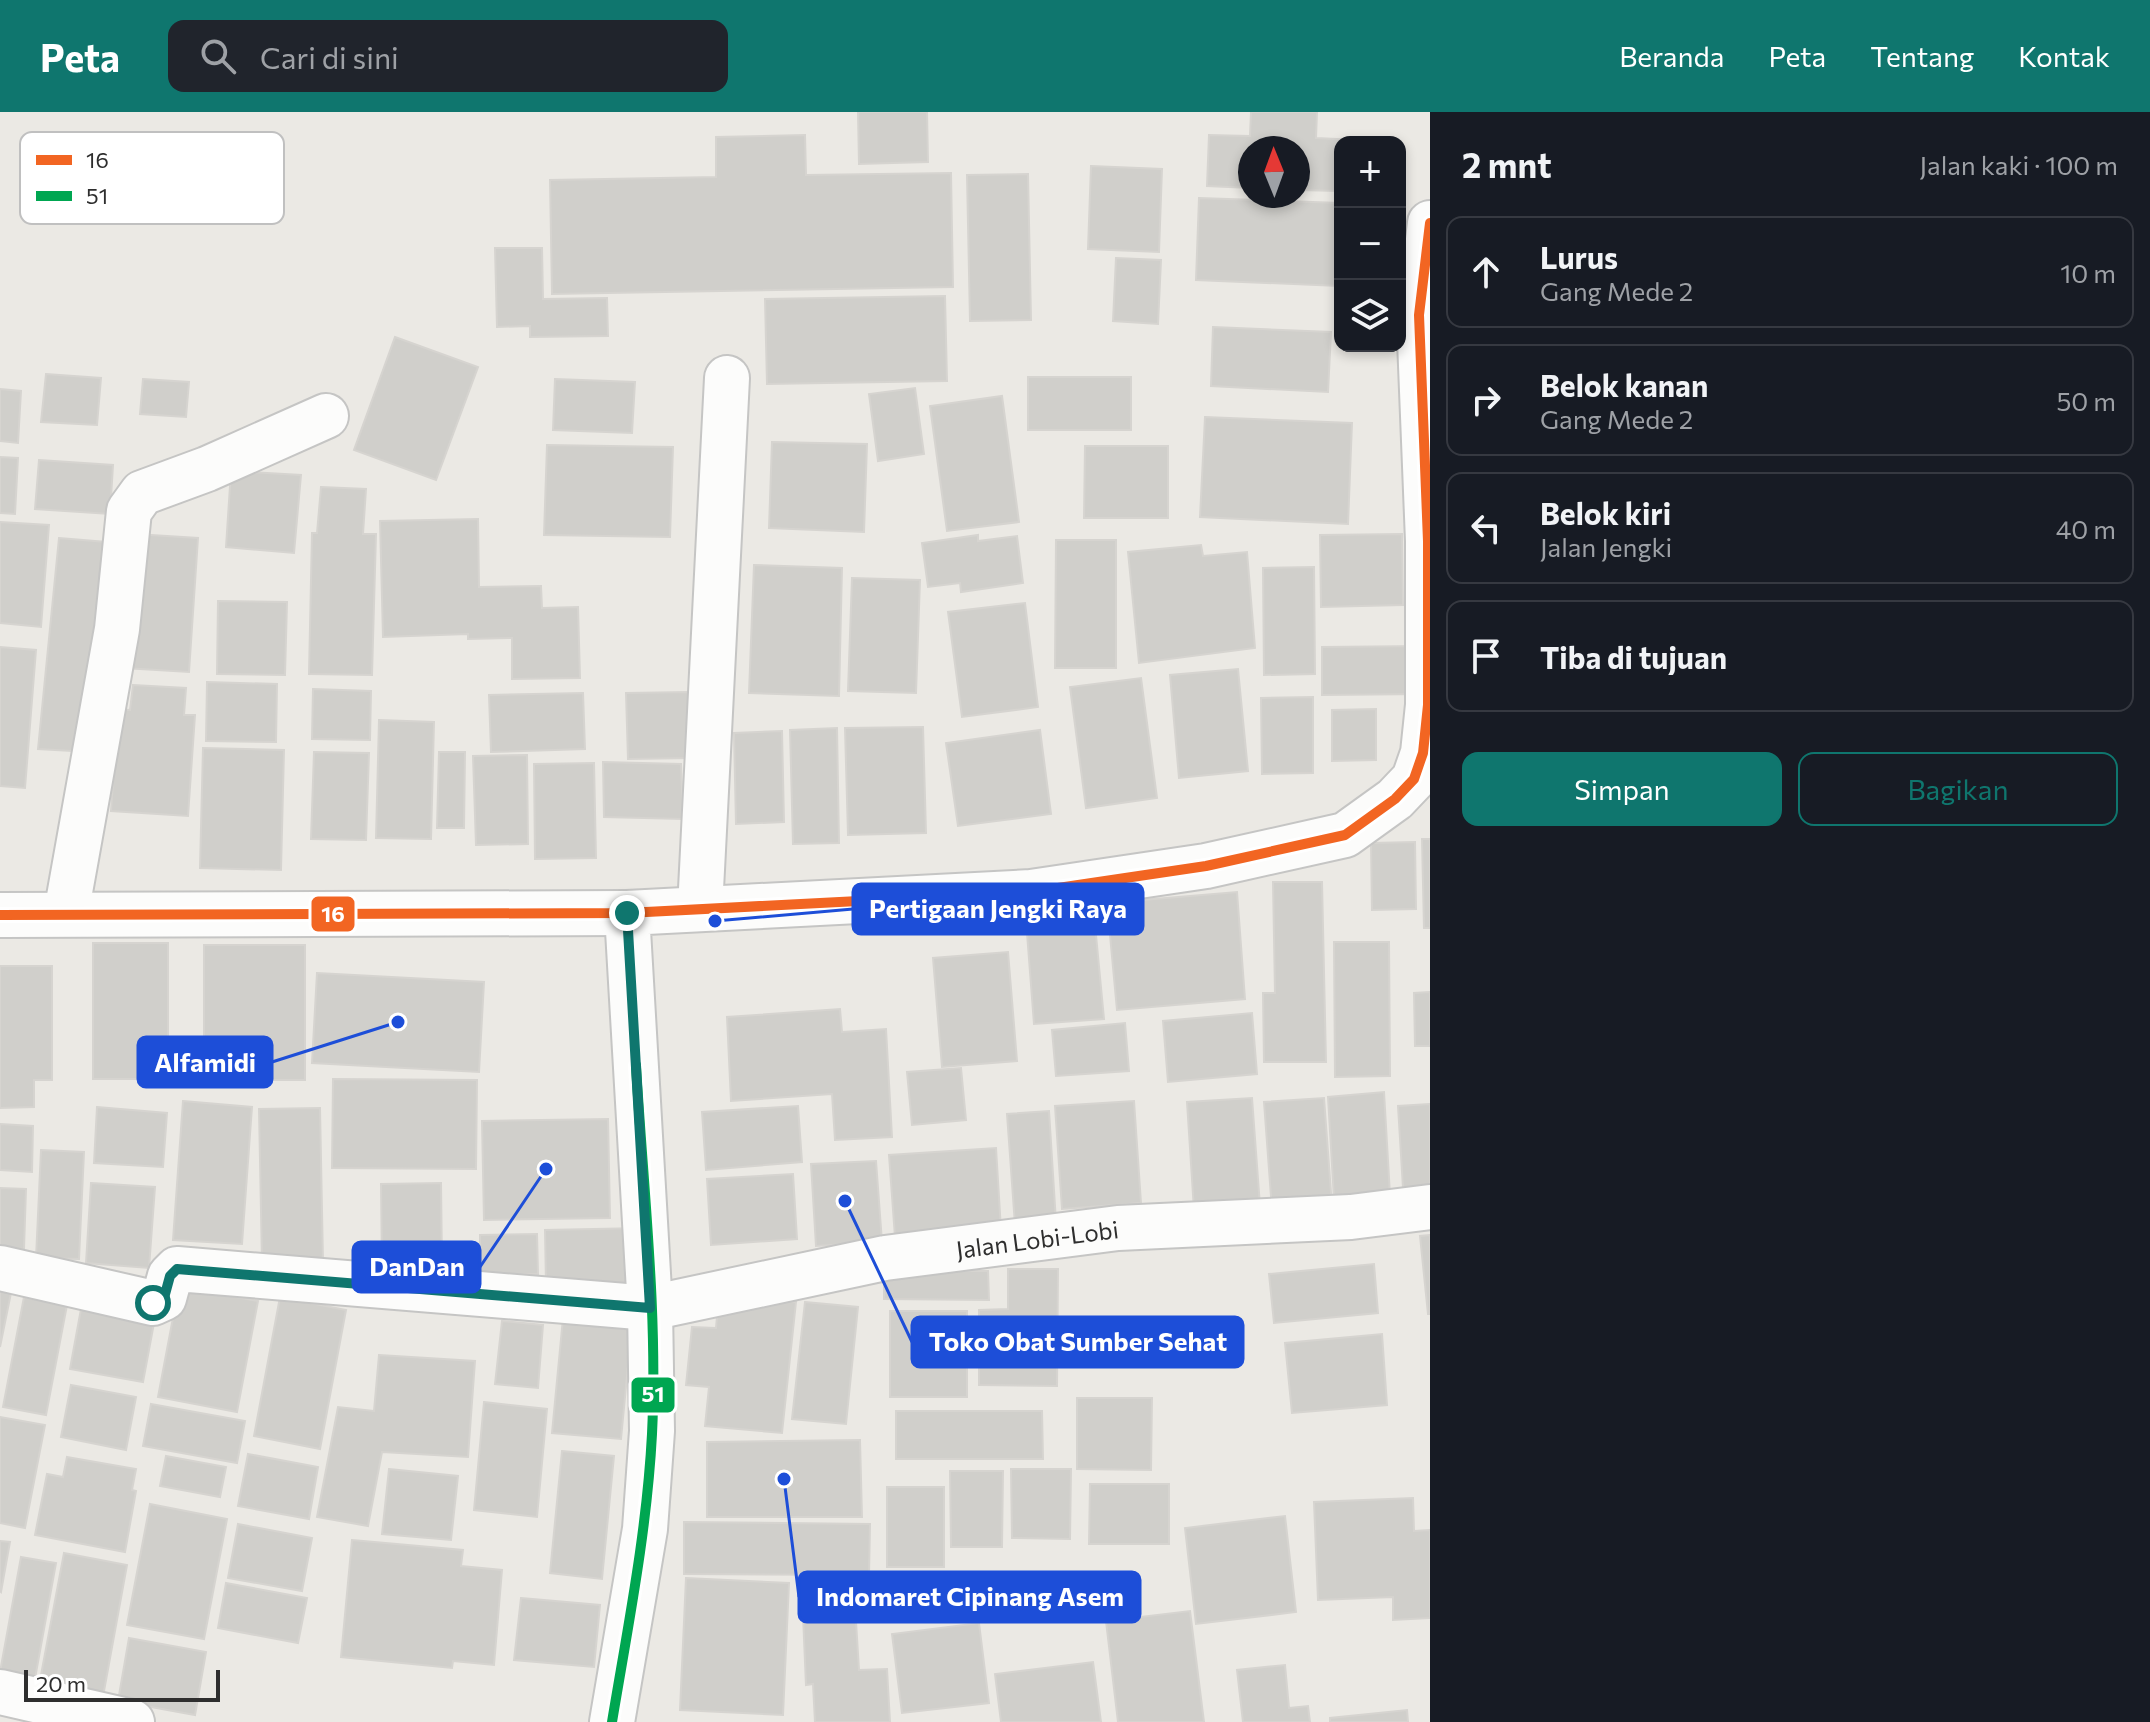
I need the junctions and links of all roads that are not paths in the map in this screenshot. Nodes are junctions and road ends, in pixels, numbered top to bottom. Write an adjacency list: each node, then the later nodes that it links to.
1 (1430, 223): 4 (street)
2 (727, 378): 5 (street)
3 (326, 416): 7 (street)
4 (1426, 754): 5 (street)
5 (700, 909): 6 (street)
6 (627, 913): 7 (street); 11 (street)
7 (66, 914): 8 (street)
8 (0, 915)
9 (1430, 1207): 11 (street, Jalan Lobi-Lobi)
10 (0, 1268): 11 (street, Jalan Lobi-Lobi)
11 (650, 1308): 14 (street)
12 (0, 1692): 13 (street)
13 (132, 1722)
14 (612, 1722)

